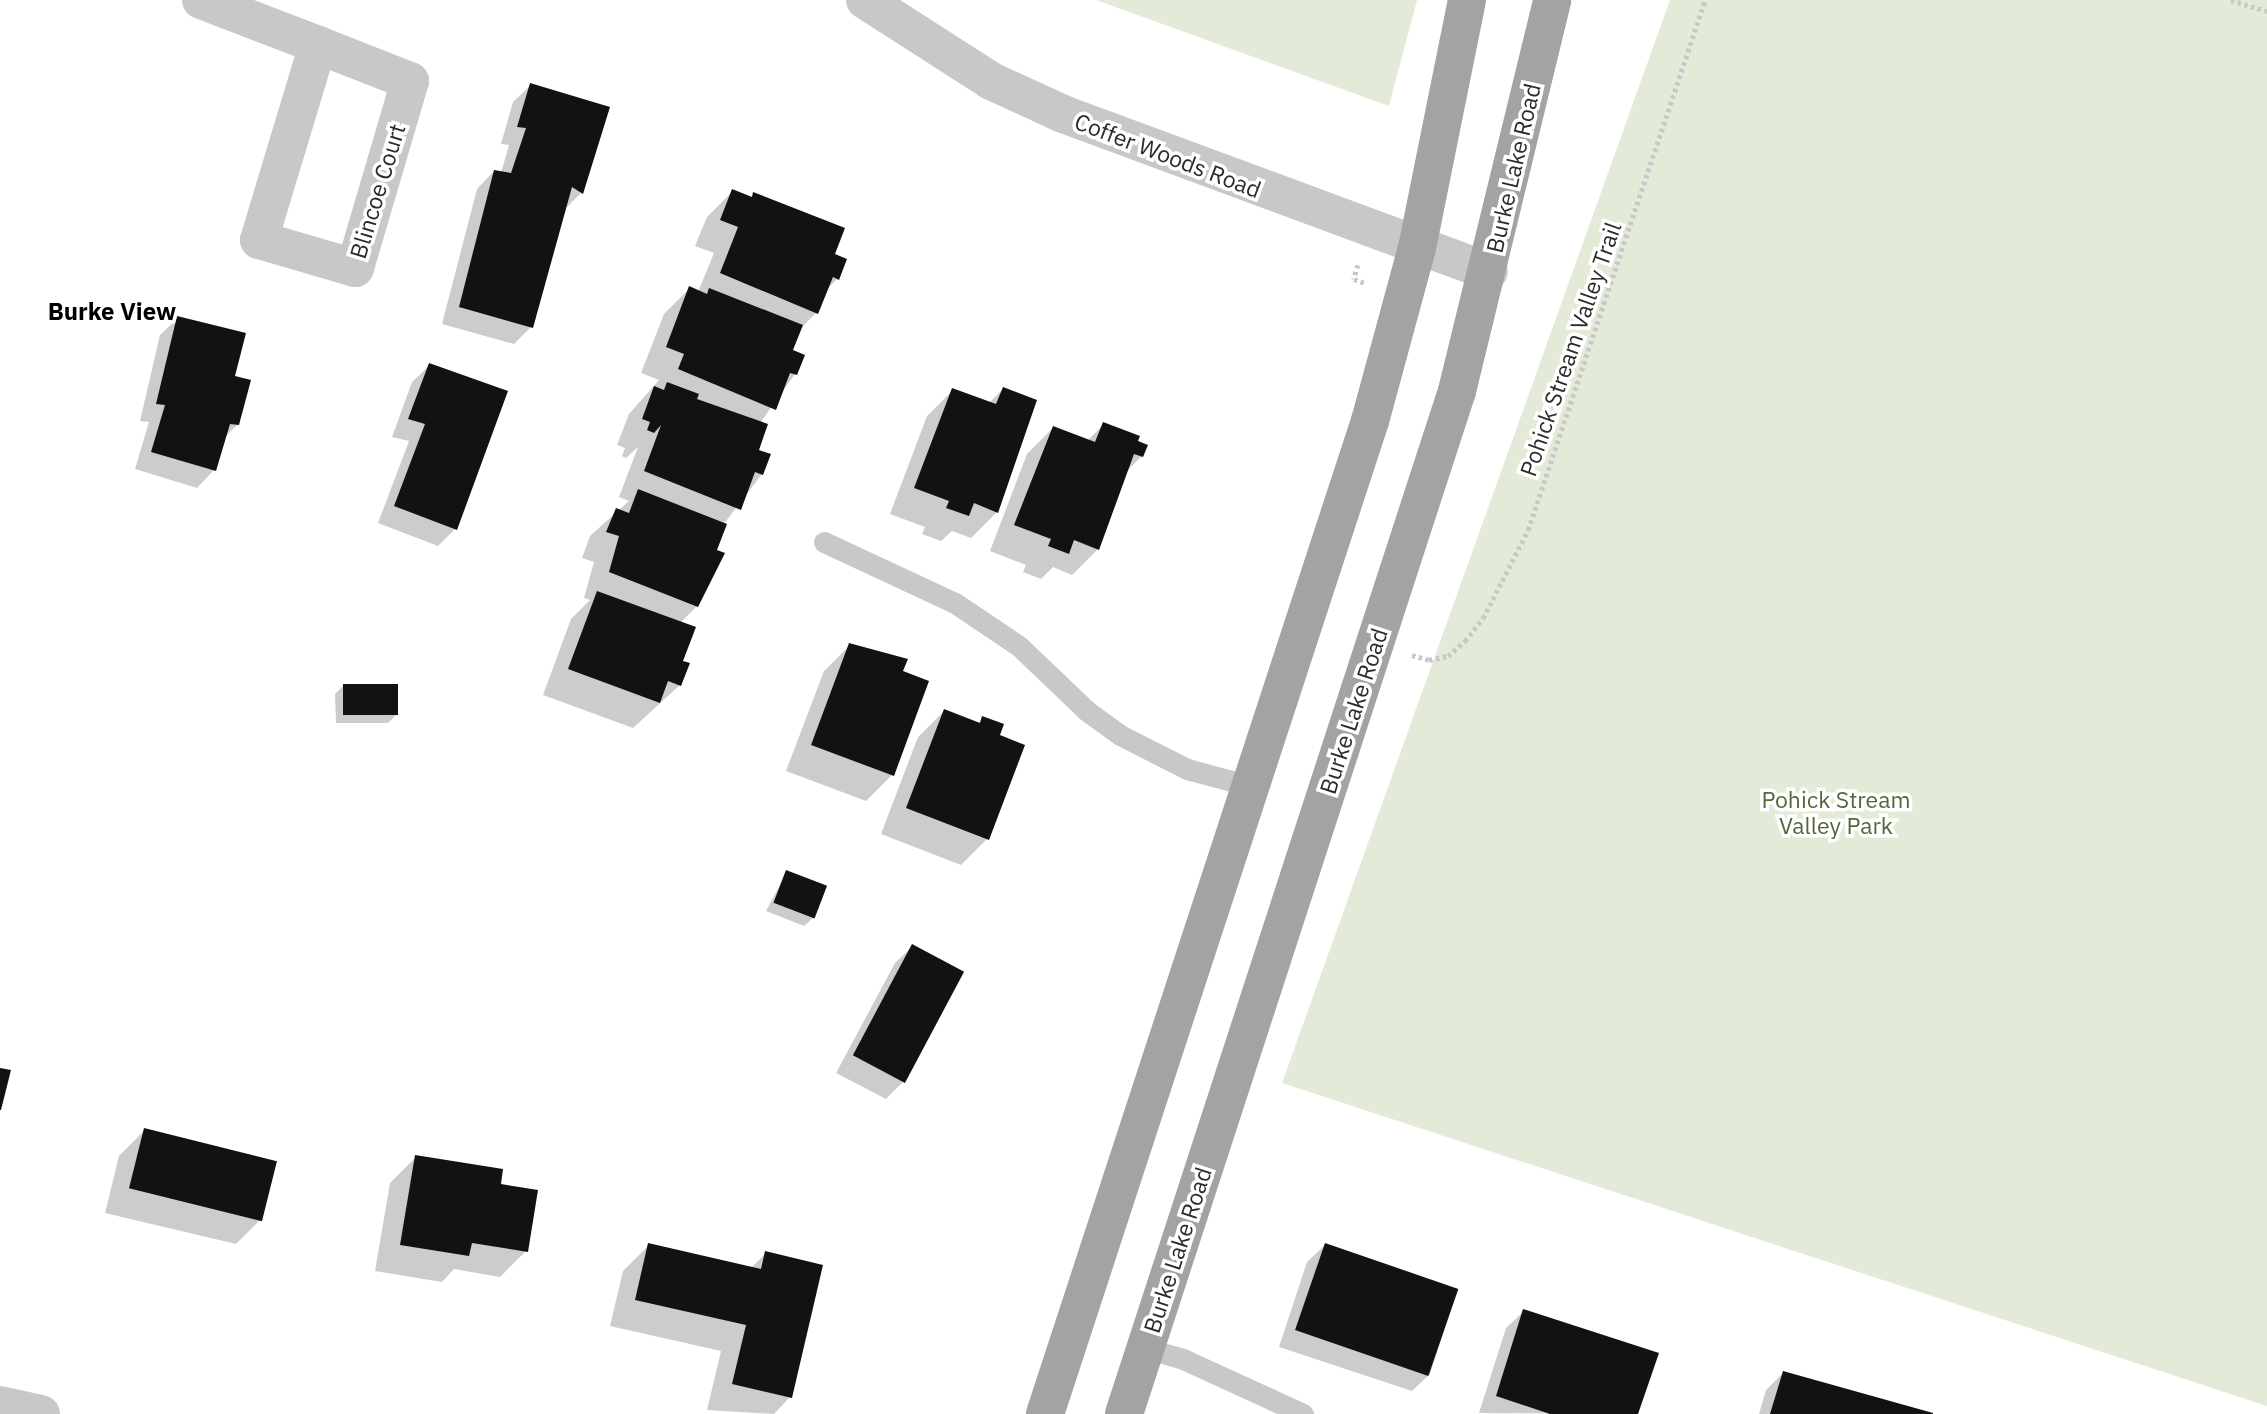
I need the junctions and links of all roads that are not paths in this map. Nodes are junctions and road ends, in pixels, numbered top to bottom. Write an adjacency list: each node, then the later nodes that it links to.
1 (201, 0): 5 (street, Blincoe Court)
2 (865, 0): 6 (street, Coffer Woods Road)
3 (1467, 0): 6 (main road)
4 (1552, 0): 7 (main road, Burke Lake Road)
5 (318, 45): 5 (street, Blincoe Court)
6 (1417, 248): 7 (street, Coffer Woods Road); 9 (main road)
7 (1489, 272): 10 (main road, Burke Lake Road)
8 (824, 542): 9 (lane)
9 (1250, 786): 14 (main road)
10 (1145, 1349): 12 (lane); 15 (main road, Burke Lake Road)
11 (0, 1405): 13 (street)
12 (1280, 1411): 16 (lane)
13 (41, 1414)
14 (1045, 1414)
15 (1124, 1414)
16 (1303, 1414)

